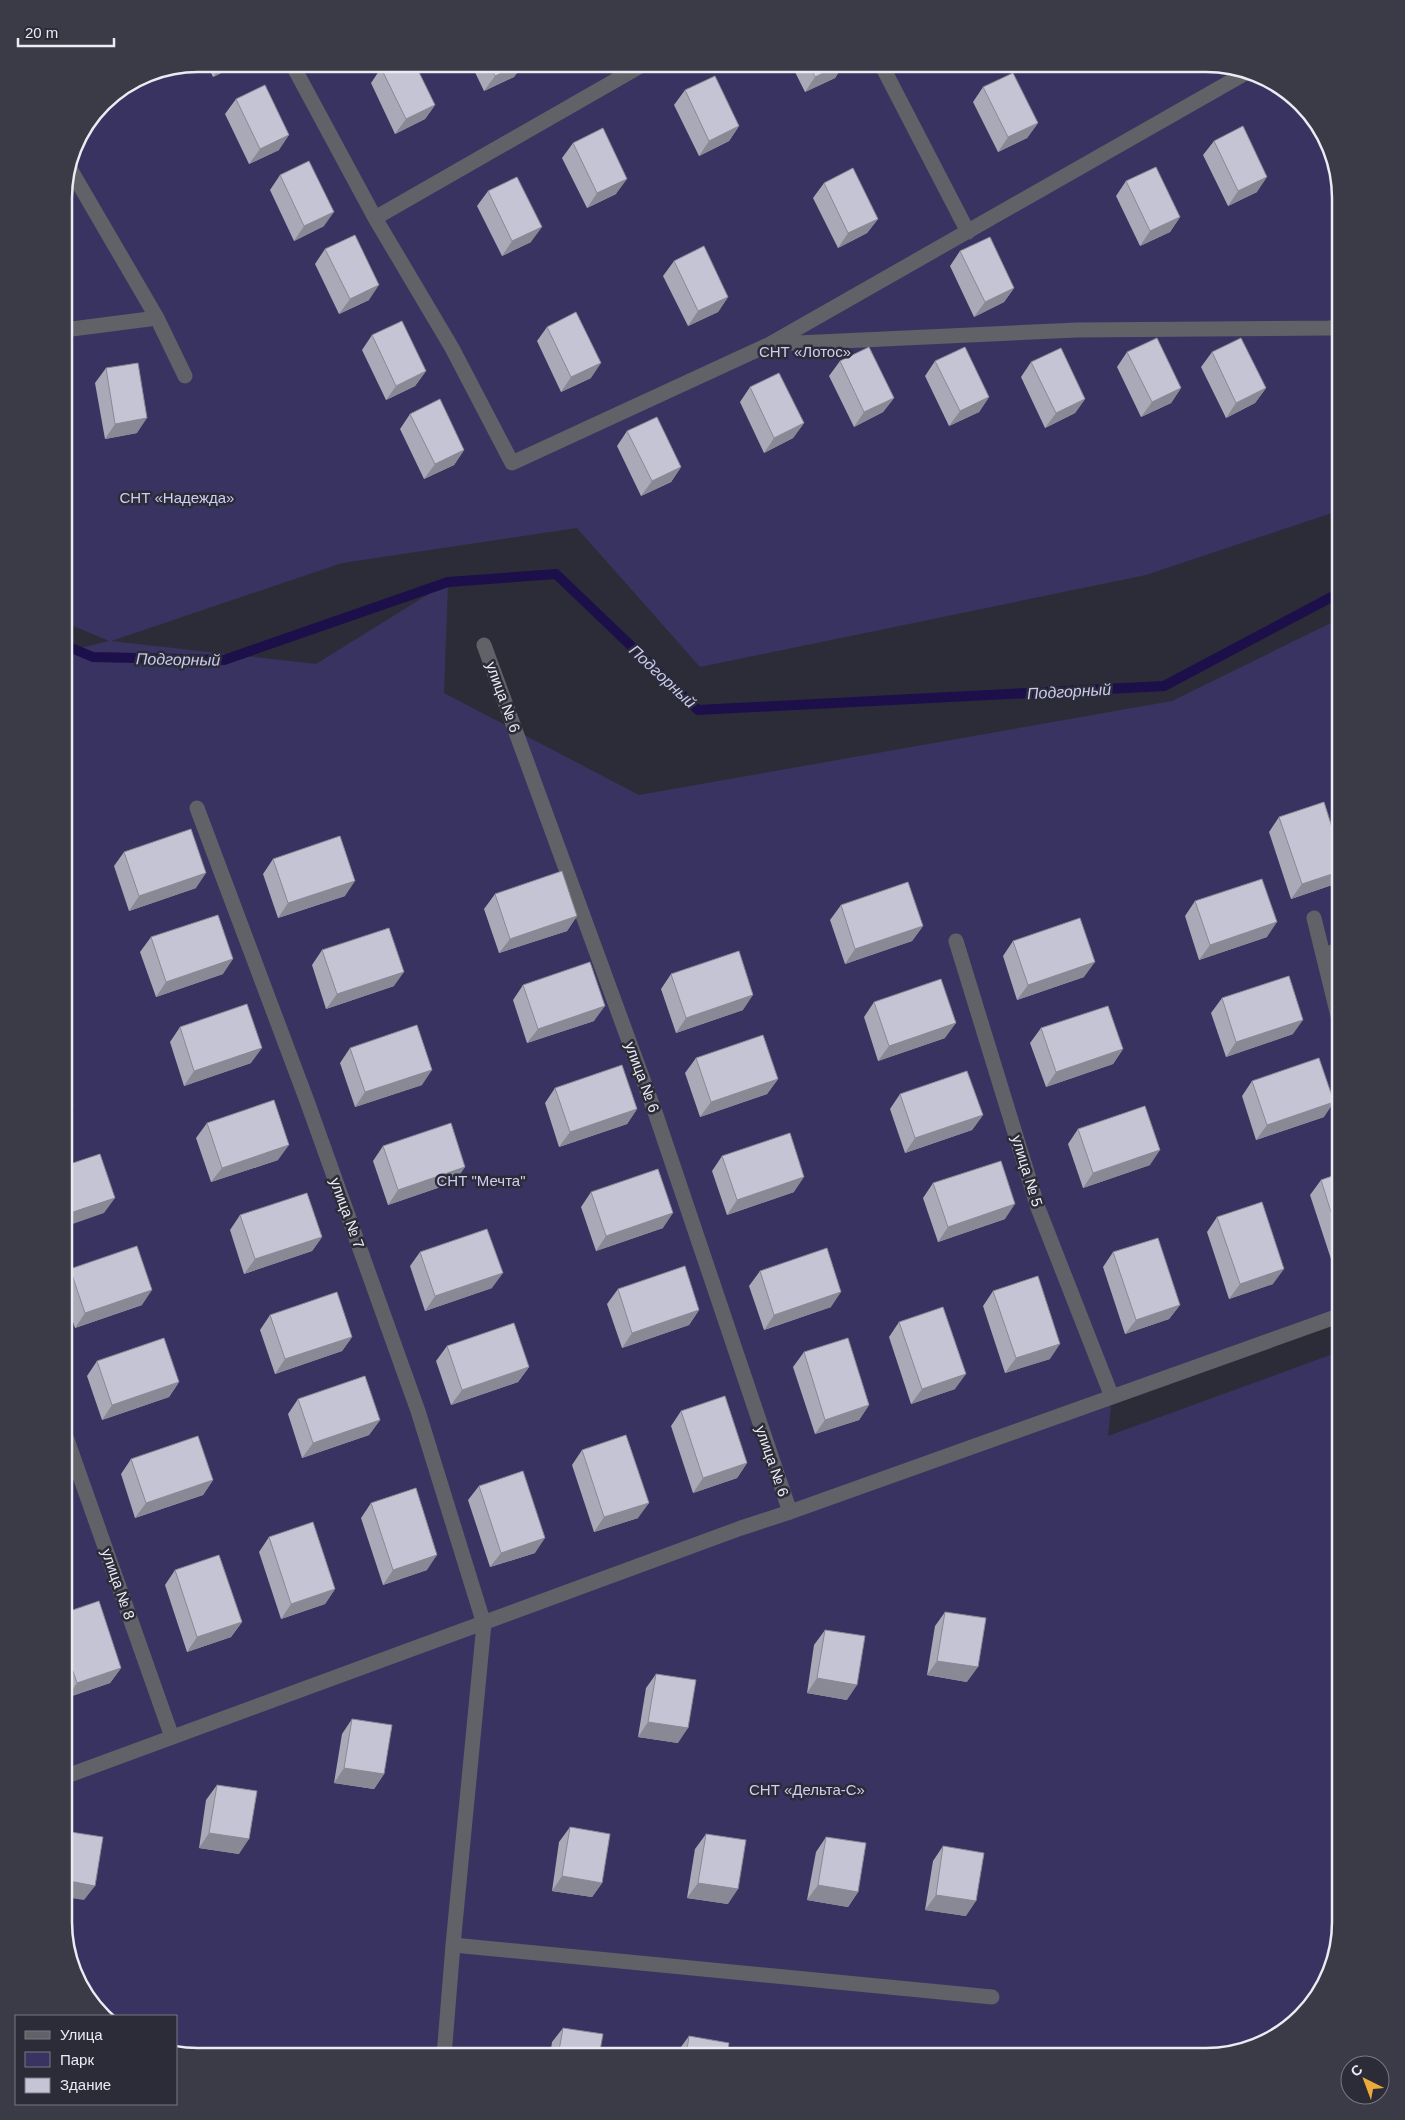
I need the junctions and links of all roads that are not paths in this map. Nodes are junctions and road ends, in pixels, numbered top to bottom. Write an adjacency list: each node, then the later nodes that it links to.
1 (297, 73): 6 (street)
2 (628, 73): 6 (street)
3 (886, 73): 7 (street)
4 (1239, 77): 7 (street)
5 (75, 177): 8 (street)
6 (375, 218): 11 (street)
7 (968, 232): 11 (street)
8 (157, 318): 10 (street); 12 (street)
9 (1332, 328): 11 (street)
10 (73, 329)
11 (770, 344)
12 (185, 376)
13 (484, 645): 23 (street, улица № 6)
14 (198, 808): 24 (street, улица № 7)
15 (1314, 918): 18 (street)
16 (956, 941): 21 (street, улица № 5)
17 (1332, 952): 18 (street)
18 (1323, 955): 19 (street)
19 (1332, 992)
20 (1332, 1317): 21 (street)
21 (1112, 1397): 23 (street)
22 (72, 1455): 25 (street, улица № 8)
23 (790, 1512): 24 (street)
24 (484, 1624): 25 (street); 27 (street)
25 (172, 1738): 26 (street)
26 (72, 1774)
27 (453, 1944): 28 (street); 29 (street)
28 (992, 1997)
29 (445, 2047)

